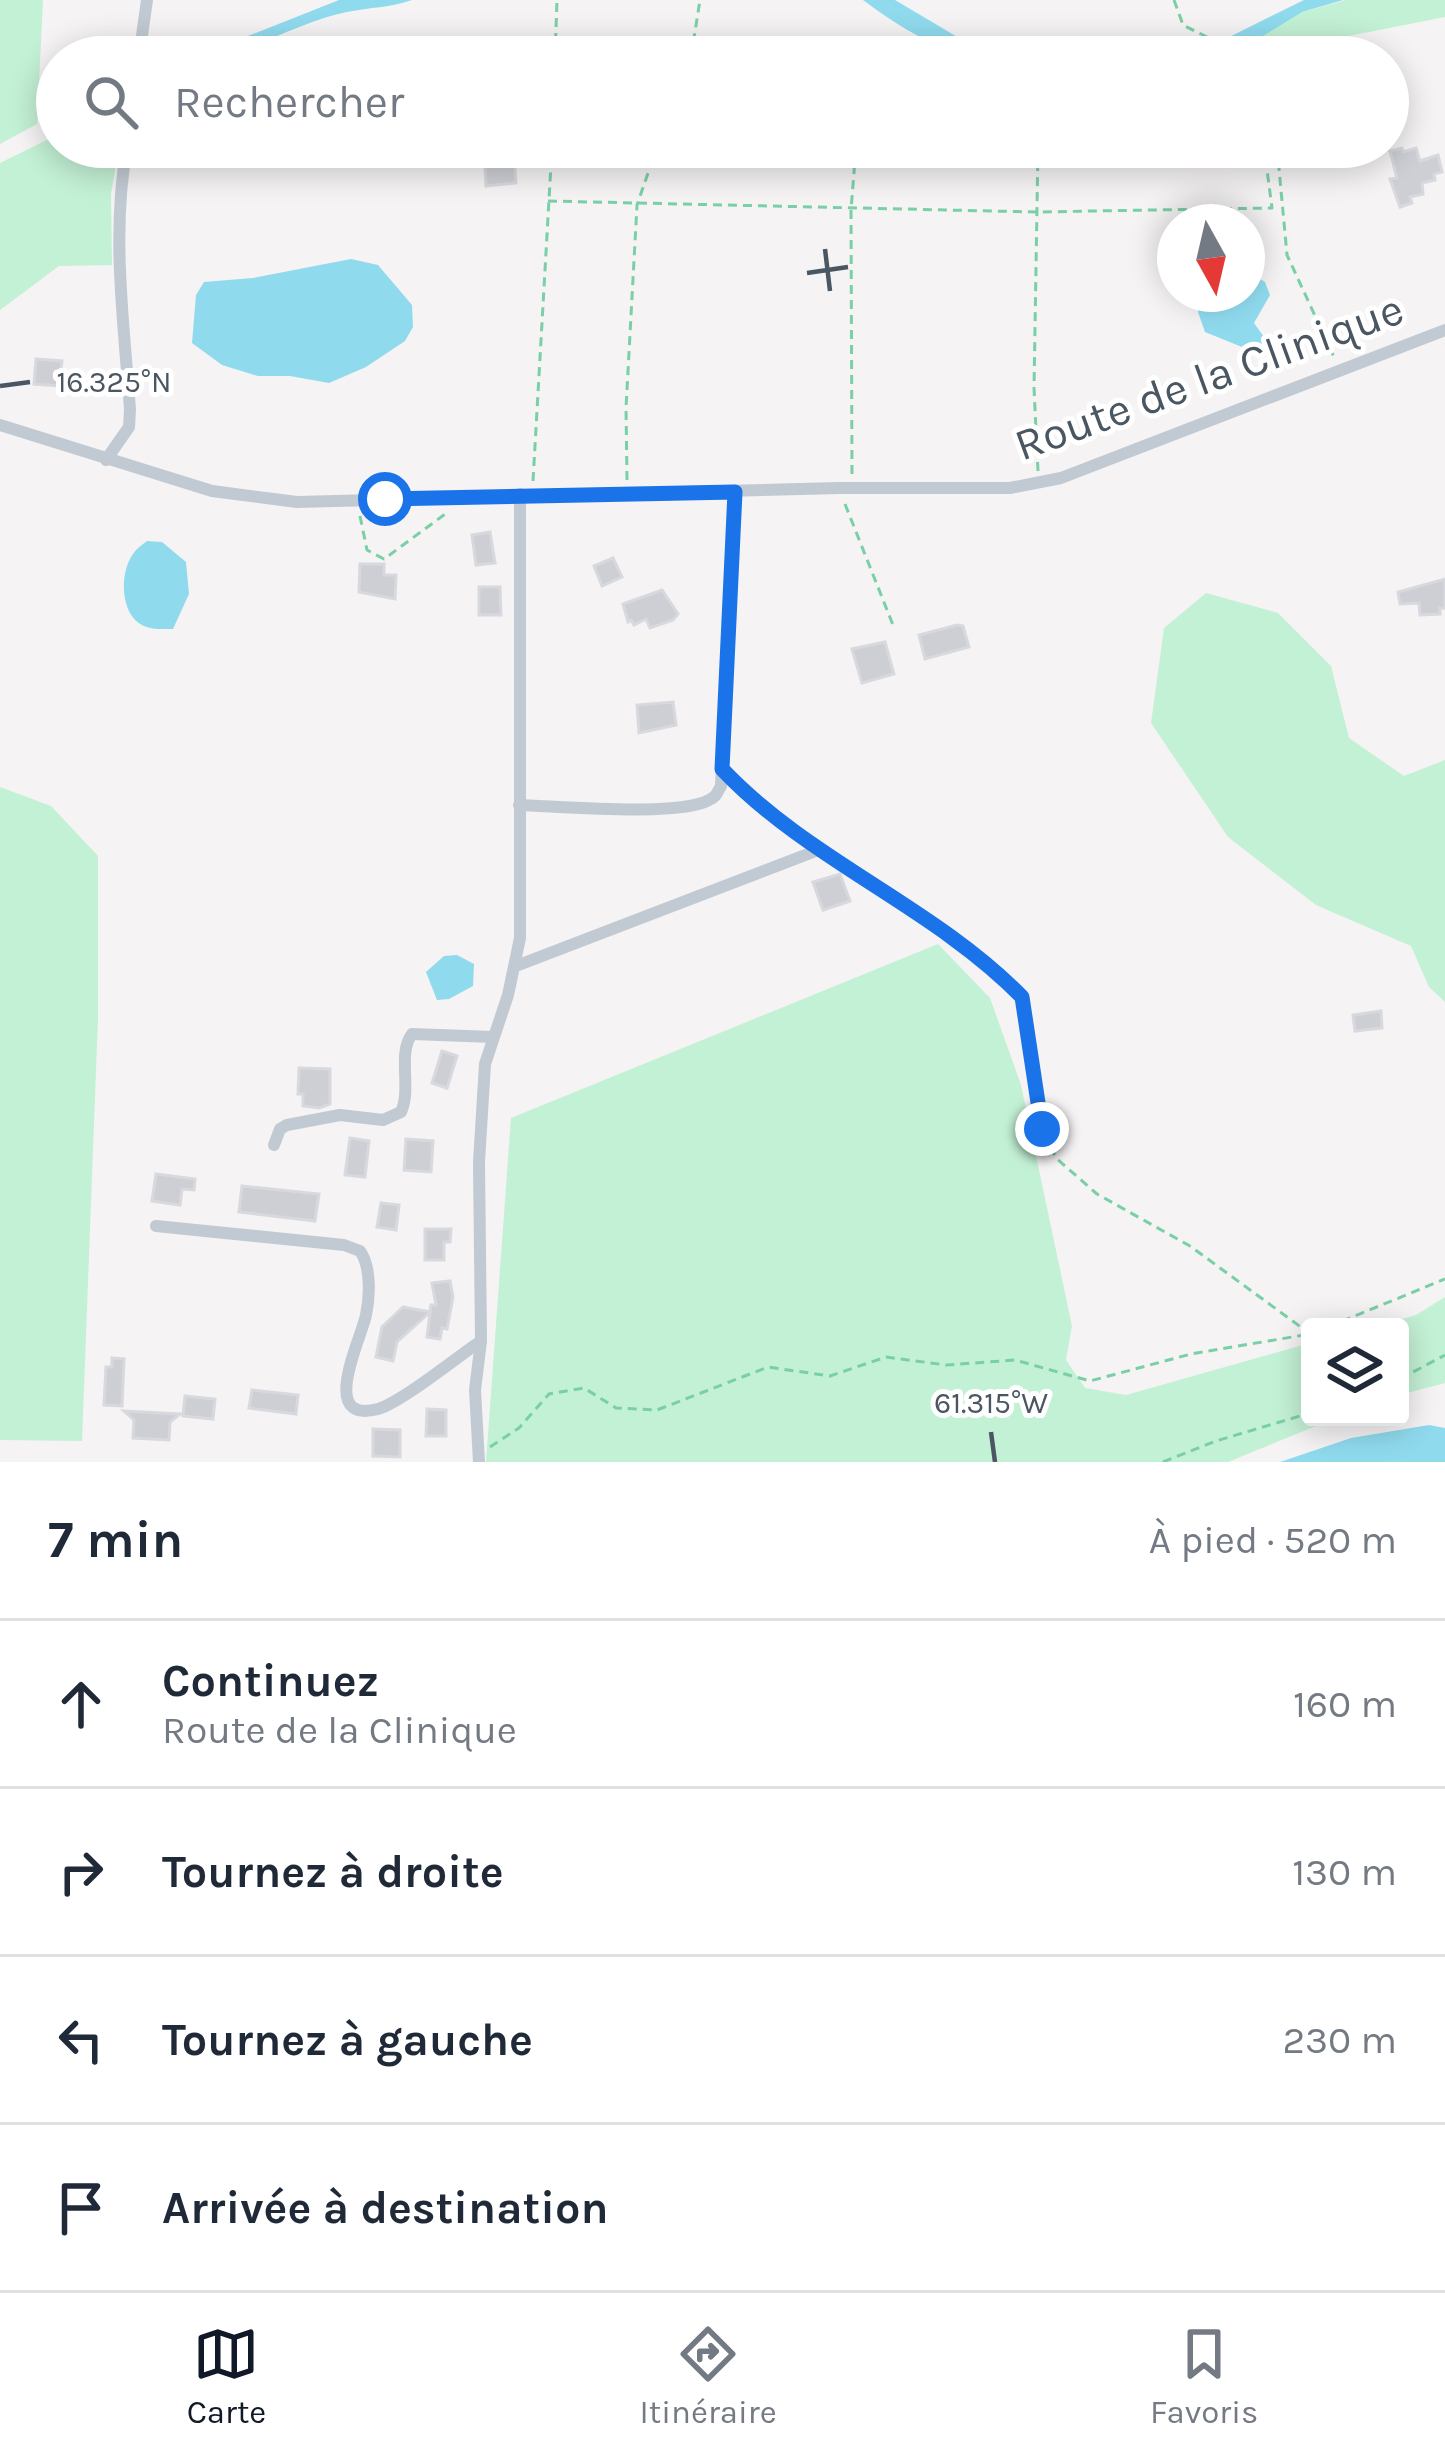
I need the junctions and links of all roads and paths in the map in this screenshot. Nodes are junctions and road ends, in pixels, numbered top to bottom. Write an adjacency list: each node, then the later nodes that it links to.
1 (147, 0): 5 (street)
2 (556, 0): 6 (path)
3 (700, 0): 7 (path)
4 (1174, 0): 8 (path)
5 (142, 36)
6 (555, 36)
7 (694, 36)
8 (1205, 36)
9 (124, 168): 23 (street)
10 (550, 168): 16 (path)
11 (650, 168): 17 (path)
12 (854, 168): 18 (path)
13 (1037, 168): 19 (path)
14 (1267, 168): 19 (path)
15 (1279, 168): 21 (path)
16 (548, 200): 17 (path); 28 (path)
17 (637, 206): 18 (path); 27 (path)
18 (850, 210): 19 (path); 25 (path)
19 (1036, 212): 24 (path)
20 (1445, 330): 21 (street, Route de la Clinique)
21 (1340, 369): 24 (street, Route de la Clinique)
22 (0, 425): 23 (street, Route de la Clinique)
23 (106, 460): 30 (street, Route de la Clinique)
24 (1039, 485): 25 (street, Route de la Clinique)
25 (845, 488): 26 (street, Route de la Clinique); 31 (path)
26 (735, 492): 27 (street, Route de la Clinique); 32 (street)
27 (626, 494): 28 (street, Route de la Clinique)
28 (526, 495): 29 (street, Route de la Clinique); 33 (street)
29 (468, 496): 30 (street, Route de la Clinique); 30 (path)
30 (356, 502)
31 (893, 625)
32 (722, 769): 33 (street); 34 (street)
33 (519, 806): 35 (street)
34 (821, 850): 35 (street); 45 (path)
35 (516, 966): 36 (street)
36 (493, 1037): 37 (street); 41 (street)
37 (274, 1145)
38 (156, 1226): 41 (street)
39 (1445, 1279): 40 (path)
40 (1350, 1318)
41 (481, 1341): 45 (street)
42 (1445, 1355): 43 (path)
43 (1409, 1374)
44 (1301, 1416): 46 (path)
45 (478, 1458)
46 (1163, 1462)

